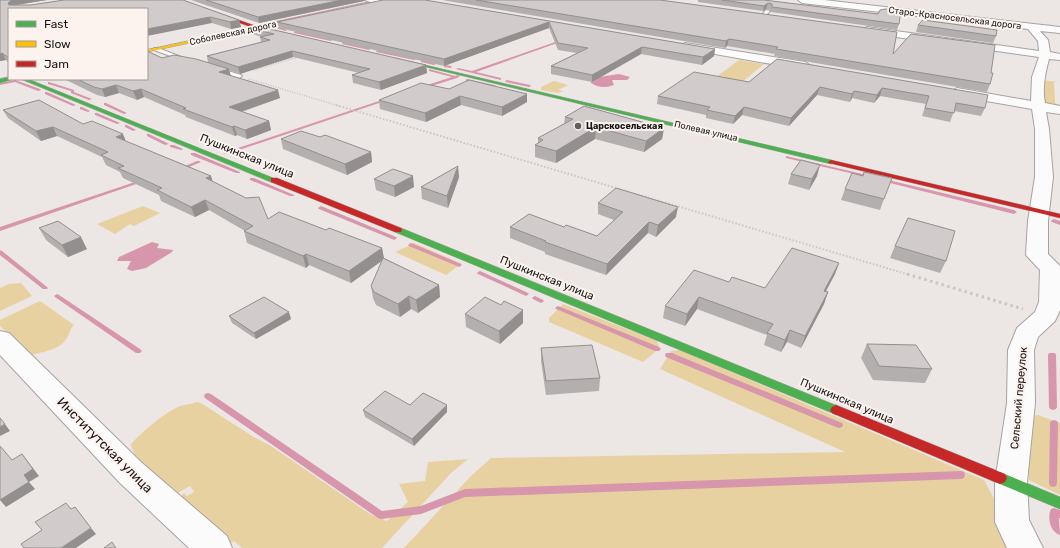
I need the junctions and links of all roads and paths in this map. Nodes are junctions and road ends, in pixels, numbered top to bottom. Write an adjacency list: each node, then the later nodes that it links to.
1 (178, 0): 9 (street)
2 (390, 0): 4 (street)
3 (802, 0): 8 (street, Старо-Красносельская дорога)
4 (366, 3)
5 (761, 14): 6 (street)
6 (777, 18)
7 (281, 23): 9 (street, Соболевская дорога)
8 (1031, 27): 11 (street, Старо-Красносельская дорога); 15 (street)
9 (258, 28): 12 (street); 14 (street, Соболевская дорога)
10 (859, 29): 15 (street)
11 (1060, 30)
12 (290, 35)
13 (672, 43): 21 (street)
14 (156, 50): 19 (lane)
15 (1045, 55): 18 (street); 26 (street)
16 (299, 56): 22 (path)
17 (386, 56): 28 (street, Полевая улица)
18 (1060, 57)
19 (193, 62)
20 (209, 66): 23 (lane)
21 (816, 68)
22 (254, 70)
23 (239, 76): 30 (path)
24 (26, 80): 32 (street, Пушкинская улица)
25 (947, 90): 26 (street)
26 (1037, 106): 27 (street); 28 (street)
27 (1060, 110)
28 (1040, 211): 29 (street, Полевая улица); 30 (street)
29 (1060, 216)
30 (1046, 316): 32 (street, Сельский переулок)
31 (0, 339): 34 (street, Институтская улица)
32 (1011, 482): 33 (street, Пушкинская улица); 35 (street, Сельский переулок)
33 (1060, 503)
34 (214, 548)
35 (1025, 548)

